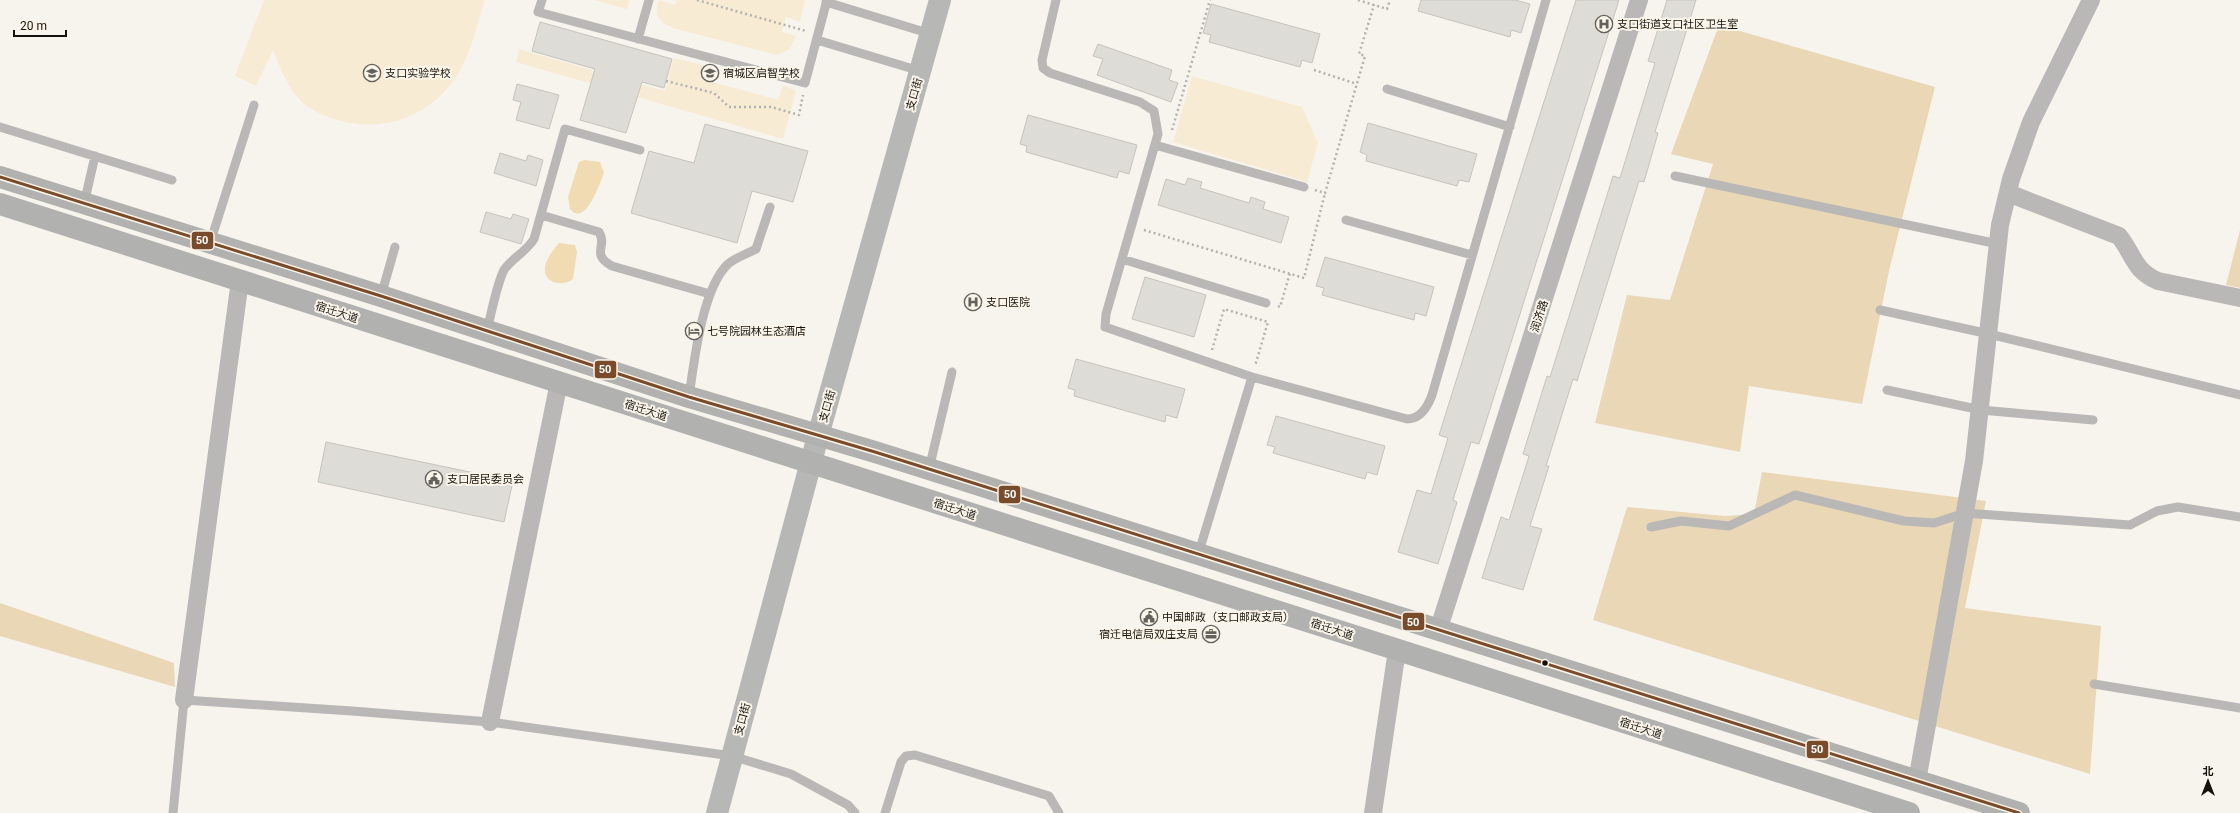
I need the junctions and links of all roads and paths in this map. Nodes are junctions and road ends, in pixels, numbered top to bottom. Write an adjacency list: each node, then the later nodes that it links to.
1 (542, 0): 16 (lane)
2 (649, 0): 16 (lane)
3 (697, 0): 15 (path)
4 (940, 0): 14 (street, 支口街)
5 (1056, 0): 26 (lane)
6 (1210, 0): 27 (path)
7 (1358, 0): 13 (path)
8 (1390, 0): 13 (path)
9 (1546, 0): 25 (lane)
10 (1639, 0): 72 (street, 润济路)
11 (2091, 0): 35 (street)
12 (826, 1): 14 (lane); 15 (lane)
13 (1374, 5): 21 (path)
14 (931, 34): 18 (street, 支口街)
15 (817, 37): 18 (lane); 20 (lane)
16 (638, 39): 20 (lane)
17 (1314, 70): 21 (path)
18 (920, 71): 65 (street, 支口街)
19 (666, 81): 20 (path)
20 (806, 83)
21 (1357, 84): 34 (path)
22 (1387, 90): 25 (lane)
23 (254, 105): 42 (lane)
24 (0, 127): 29 (lane)
25 (1510, 127): 45 (lane)
26 (1155, 145): 27 (lane); 41 (lane)
27 (1166, 148): 33 (lane)
28 (640, 150): 39 (lane)
29 (95, 156): 32 (lane); 37 (lane)
30 (1675, 176): 43 (lane)
31 (0, 177): 37 (main road)
32 (172, 180)
33 (1304, 187): 34 (path)
34 (1324, 193): 47 (path)
35 (2008, 194): 43 (street); 51 (street)
36 (0, 204): 48 (main road, 宿迁大道)
37 (84, 204): 42 (main road)
38 (770, 207): 49 (lane)
39 (541, 215): 49 (lane); 54 (lane)
40 (1346, 220): 45 (lane)
41 (1132, 226): 46 (lane); 47 (path)
42 (210, 243): 50 (main road)
43 (1998, 244): 55 (street)
44 (395, 247): 50 (lane)
45 (1472, 255): 58 (lane)
46 (1122, 259): 52 (lane); 56 (lane)
47 (1290, 274): 52 (path)
48 (240, 280): 59 (main road, 宿迁大道); 75 (street)
49 (710, 294): 62 (lane)
50 (381, 296): 54 (main road)
51 (2240, 298)
52 (1266, 303)
53 (1880, 310): 55 (lane)
54 (487, 330): 62 (main road)
55 (1989, 334): 61 (lane); 63 (street)
56 (1208, 362): 58 (lane); 58 (path)
57 (952, 372): 67 (lane)
58 (1252, 377): 71 (lane)
59 (559, 382): 66 (main road, 宿迁大道); 77 (street)
60 (1887, 390): 63 (lane)
61 (2240, 395)
62 (689, 397): 65 (main road)
63 (1981, 410): 64 (lane); 68 (street)
64 (2093, 420)
65 (818, 436): 66 (street, 支口街); 67 (main road)
66 (811, 463): 73 (main road, 宿迁大道); 78 (street, 支口街)
67 (929, 469): 71 (main road)
68 (1965, 513): 69 (lane); 70 (lane); 79 (street)
69 (2240, 517)
70 (1651, 527)
71 (1198, 555): 72 (main road)
72 (1438, 631): 79 (main road)
73 (1397, 650): 85 (street); 86 (main road, 宿迁大道)
74 (2094, 684): 76 (lane)
75 (184, 700): 77 (lane); 80 (lane)
76 (2240, 708)
77 (490, 722): 78 (lane)
78 (732, 756): 81 (street, 支口街); 82 (lane)
79 (1917, 781): 87 (main road)
80 (173, 813)
81 (717, 813)
82 (855, 813)
83 (886, 813): 84 (lane)
84 (1059, 813)
85 (1373, 813)
86 (1909, 813)
87 (2019, 813)

